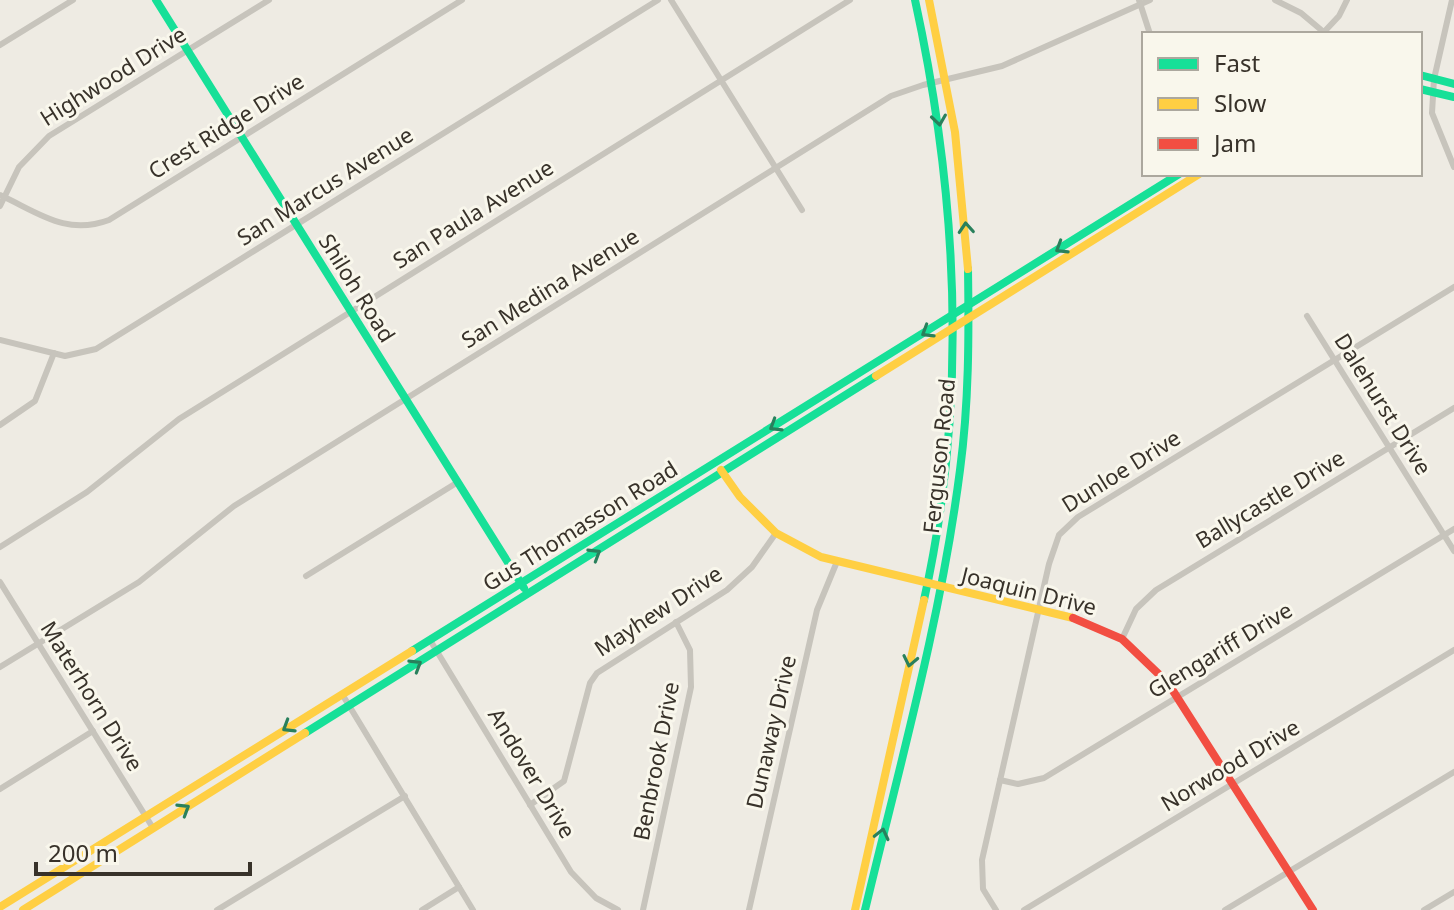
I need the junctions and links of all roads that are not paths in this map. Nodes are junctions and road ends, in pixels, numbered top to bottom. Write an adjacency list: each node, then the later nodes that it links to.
1 (73, 0): 18 (street)
2 (156, 0): 19 (main road, Shiloh Road)
3 (269, 0): 19 (street, Highwood Drive)
4 (462, 0): 29 (street, Crest Ridge Drive)
5 (658, 0): 38 (street, San Marcus Avenue)
6 (671, 0): 23 (street)
7 (850, 0): 23 (street, San Paula Avenue)
8 (915, 0): 24 (main road, Ferguson Road)
9 (929, 0): 22 (main road, Ferguson Road)
10 (1150, 0): 14 (street, San Medina Avenue)
11 (1275, 0): 16 (street)
12 (1347, 0): 17 (street)
13 (1452, 0): 21 (street)
14 (1139, 2): 15 (street); 22 (street, San Medina Avenue)
15 (1149, 32)
16 (1324, 32)
17 (1326, 32)
18 (0, 45)
19 (188, 51): 29 (main road, Shiloh Road); 34 (street, Highwood Drive)
20 (1422, 76): 21 (main road)
21 (1434, 79): 25 (main road); 27 (street)
22 (947, 80): 24 (street, San Medina Avenue); 41 (main road, Ferguson Road, one-way to 22)
23 (722, 81): 31 (street); 42 (street, San Paula Avenue)
24 (934, 82): 31 (street, San Medina Avenue); 43 (main road, Ferguson Road, one-way to 43)
25 (1454, 84)
26 (1422, 89): 27 (main road)
27 (1433, 92): 28 (main road); 30 (street)
28 (1454, 97)
29 (242, 137): 34 (street, Crest Ridge Drive); 38 (main road, Shiloh Road)
30 (1454, 167)
31 (776, 169): 36 (street); 52 (street, San Medina Avenue)
32 (1176, 176): 37 (main road, Gus Thomasson Road)
33 (1196, 176): 39 (main road, Gus Thomasson Road)
34 (2, 196): 35 (street, Highwood Drive)
35 (0, 206)
36 (802, 210)
37 (1099, 224): 39 (main road); 41 (main road, Gus Thomasson Road, one-way to 41)
38 (297, 225): 42 (main road, Shiloh Road); 48 (street, San Marcus Avenue)
39 (1105, 234): 45 (main road, Gus Thomasson Road)
40 (1454, 287): 50 (street, Dunloe Drive)
41 (968, 306): 43 (main road, Gus Thomasson Road); 45 (main road, Ferguson Road)
42 (351, 312): 52 (main road, Shiloh Road); 64 (street, San Paula Avenue)
43 (955, 314): 46 (main road, Ferguson Road); 49 (main road, Gus Thomasson Road, one-way to 49)
44 (1307, 316): 50 (street, Dalehurst Drive)
45 (968, 320): 46 (main road, Gus Thomasson Road); 71 (main road, Ferguson Road)
46 (955, 329): 51 (main road, Gus Thomasson Road); 70 (main road, Ferguson Road)
47 (0, 340): 48 (street, San Marcus Avenue)
48 (54, 353): 56 (street)
49 (884, 358): 51 (main road); 53 (main road, Gus Thomasson Road)
50 (1334, 361): 57 (street, Dalehurst Drive); 73 (street, Dunloe Drive)
51 (884, 373): 55 (main road, Gus Thomasson Road)
52 (406, 399): 60 (main road, Shiloh Road); 77 (street, San Medina Avenue)
53 (807, 406): 55 (main road); 58 (main road, Gus Thomasson Road, one-way to 58)
54 (1454, 408): 57 (street, Ballycastle Drive)
55 (814, 417): 59 (main road, Gus Thomasson Road)
56 (0, 425)
57 (1389, 448): 63 (street, Dalehurst Drive); 75 (street, Ballycastle Drive)
58 (717, 462): 59 (main road, Joaquin Drive); 69 (main road, Gus Thomasson Road)
59 (724, 474): 62 (main road, Joaquin Drive); 72 (main road, Gus Thomasson Road, one-way to 59)
60 (458, 482): 67 (street); 69 (main road, Shiloh Road)
61 (1454, 529): 63 (street, Glengariff Drive)
62 (776, 533): 66 (main road, Joaquin Drive); 74 (street, Mayhew Drive)
63 (1444, 535): 65 (street, Dalehurst Drive); 82 (street, Glengariff Drive)
64 (0, 547)
65 (1454, 551)
66 (836, 564): 70 (main road, Joaquin Drive); 107 (street, Dunaway Drive)
67 (306, 576)
68 (0, 582): 77 (street, Materhorn Drive)
69 (522, 584): 72 (main road, Shiloh Road); 76 (main road, Gus Thomasson Road)
70 (927, 585): 71 (main road, Joaquin Drive); 92 (main road, Ferguson Road, one-way to 92)
71 (940, 588): 73 (main road, Joaquin Drive); 93 (main road, Ferguson Road)
72 (529, 595): 79 (main road, Gus Thomasson Road)
73 (1039, 610): 75 (main road, Joaquin Drive); 88 (street, Dunloe Drive)
74 (676, 622): 94 (street, Mayhew Drive); 106 (street, Benbrook Drive)
75 (1122, 639): 82 (main road, Joaquin Drive)
76 (430, 640): 79 (street, Andover Drive); 81 (main road, Gus Thomasson Road)
77 (38, 643): 80 (street, San Medina Avenue); 84 (street, Materhorn Drive)
78 (1454, 650): 89 (street, Norwood Drive)
79 (437, 652): 83 (main road, Gus Thomasson Road, one-way to 79); 94 (street, Andover Drive)
80 (0, 667)
81 (342, 694): 83 (street); 85 (main road, Gus Thomasson Road, one-way to 85)
82 (1177, 697): 88 (street, Glengariff Drive); 89 (main road, Joaquin Drive)
83 (350, 706): 87 (main road, Gus Thomasson Road); 91 (street)
84 (93, 731): 90 (street); 95 (street, Materhorn Drive)
85 (235, 762): 87 (main road); 95 (main road, Gus Thomasson Road)
86 (1454, 772): 97 (street)
87 (242, 773): 96 (main road, Gus Thomasson Road, one-way to 87)
88 (1000, 780): 110 (street, Dunloe Drive)
89 (1233, 785): 97 (main road, Joaquin Drive); 111 (street, Norwood Drive)
90 (0, 789)
91 (405, 796): 98 (street); 102 (street)
92 (880, 797): 93 (main road); 108 (main road, Ferguson Road)
93 (890, 800): 109 (main road, Ferguson Road, one-way to 93)
94 (530, 805): 105 (street, Andover Drive)
95 (146, 816): 96 (street, Materhorn Drive); 100 (main road, Gus Thomasson Road)
96 (153, 828): 101 (main road, Gus Thomasson Road)
97 (1288, 872): 112 (street); 113 (main road, Joaquin Drive)
98 (459, 887): 103 (street); 104 (street)
99 (1454, 892): 114 (street)
100 (0, 907)
101 (23, 910)
102 (217, 910)
103 (422, 910)
104 (473, 910)
105 (618, 910)
106 (643, 910)
107 (749, 910)
108 (855, 910)
109 (865, 910)
110 (996, 910)
111 (1024, 910)
112 (1225, 910)
113 (1313, 910)
114 (1424, 910)

